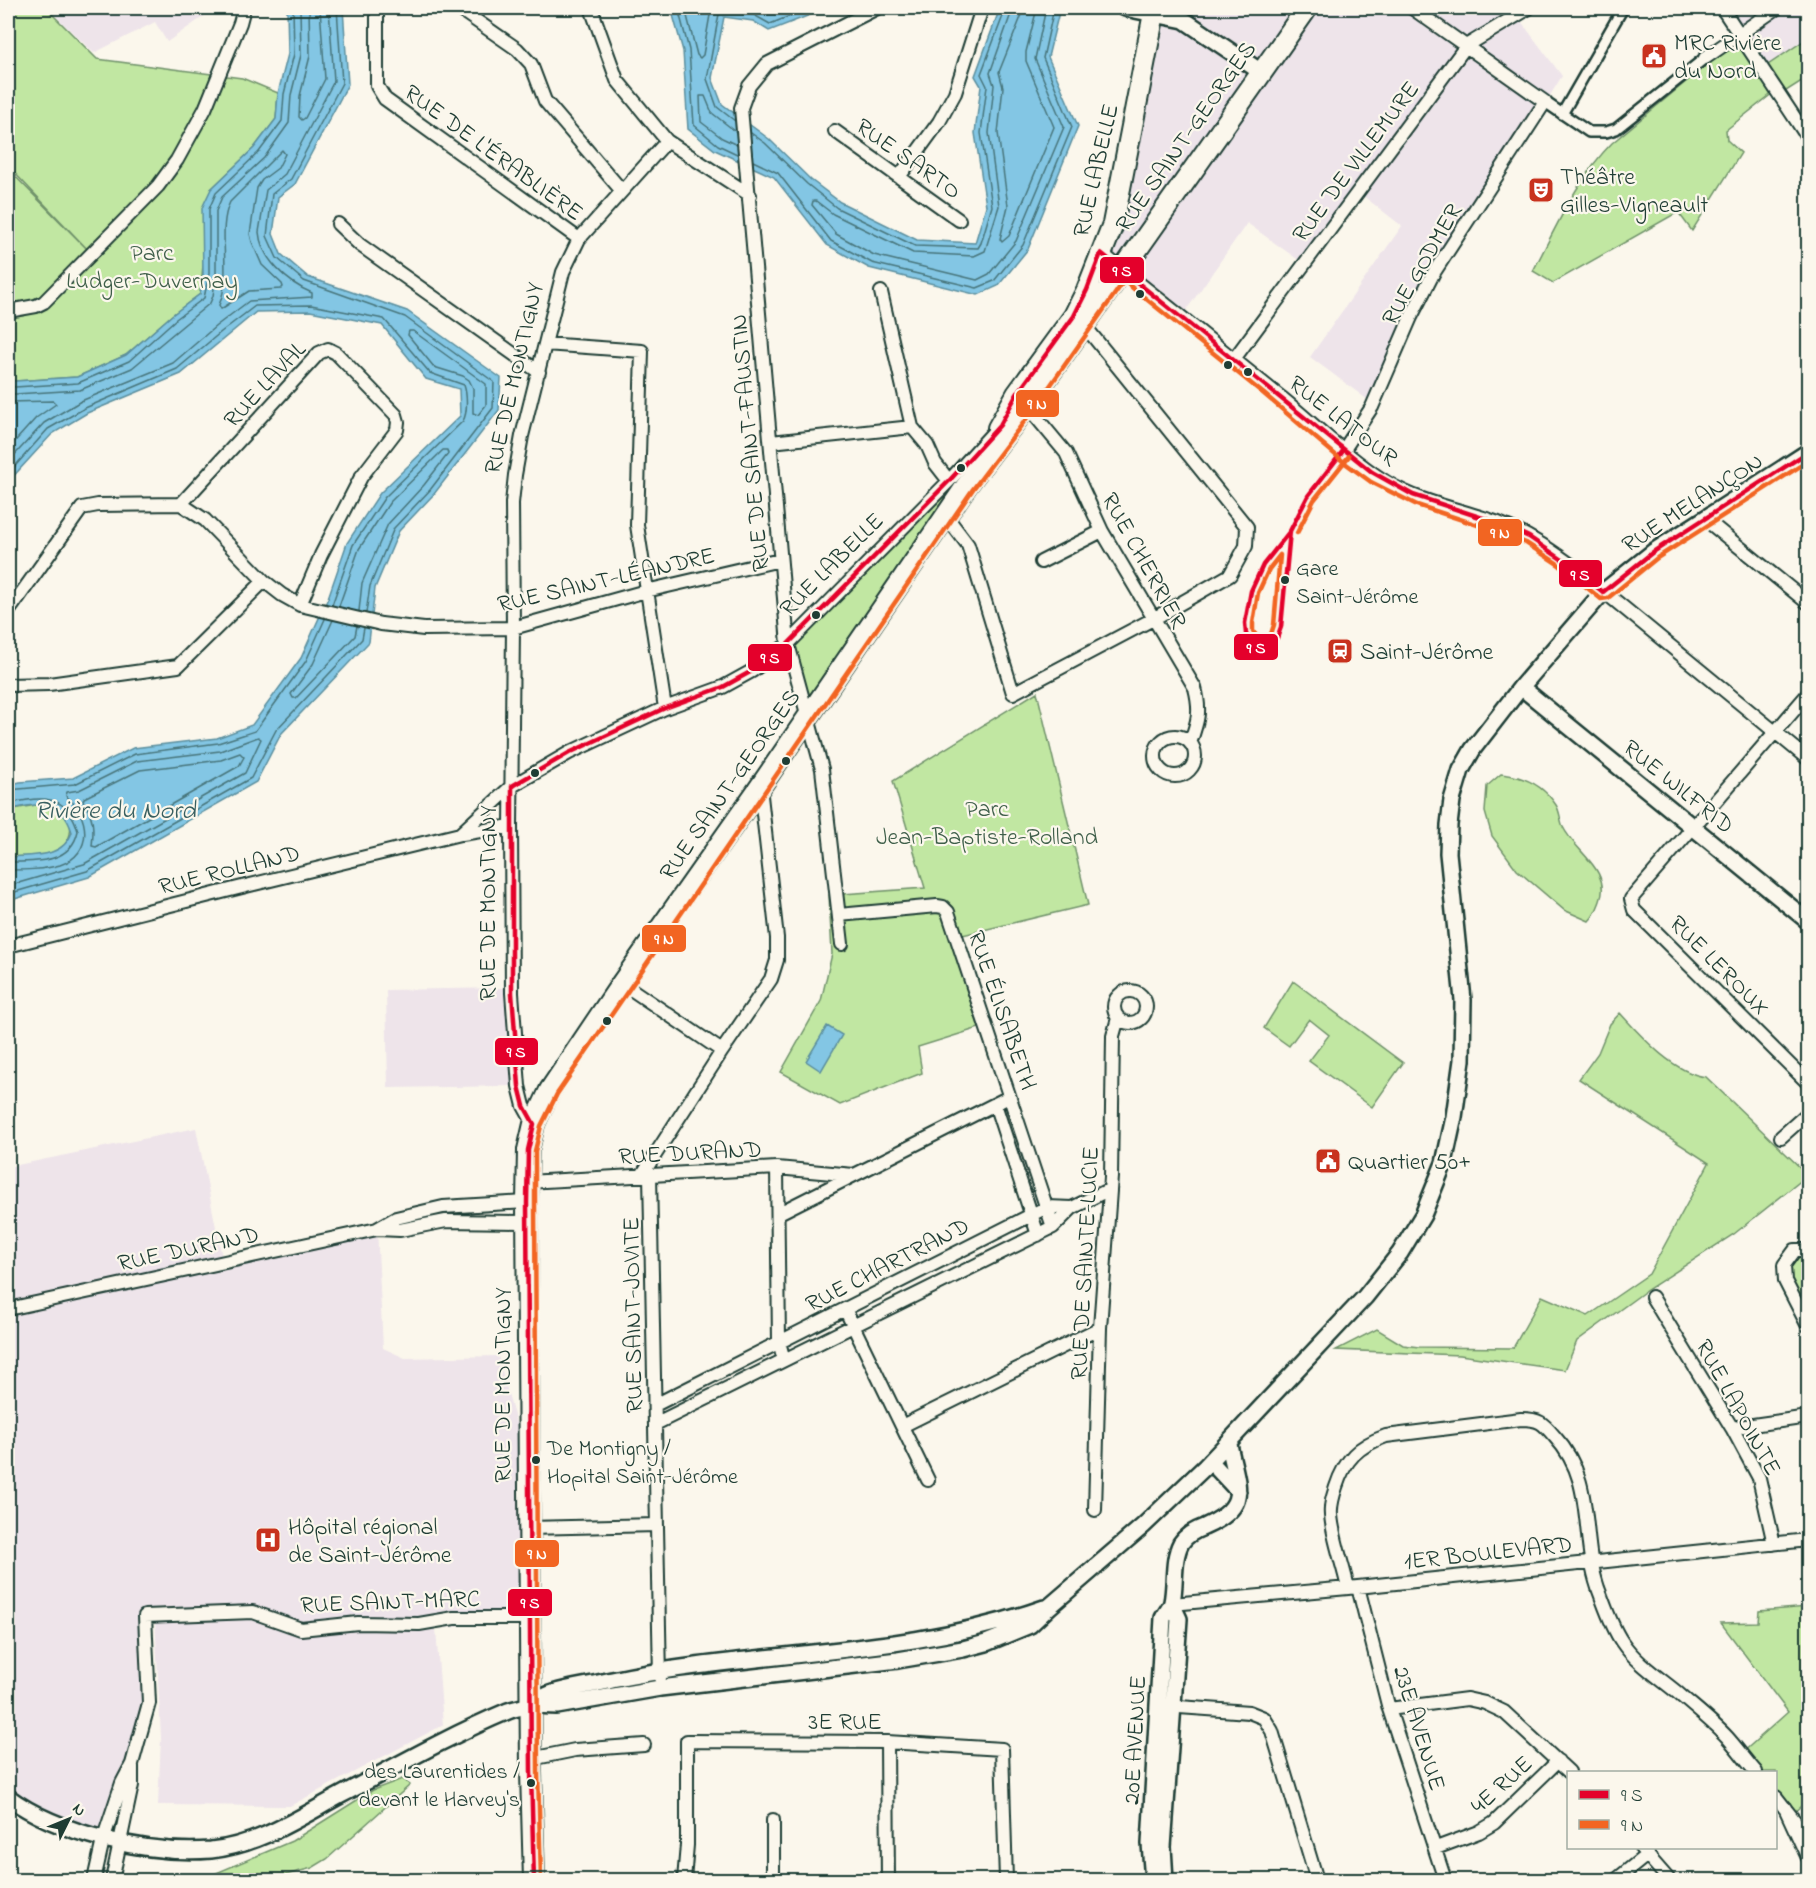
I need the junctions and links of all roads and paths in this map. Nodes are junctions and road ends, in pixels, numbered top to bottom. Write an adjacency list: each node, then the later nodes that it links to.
1 (244, 8): 35 (street)
2 (377, 8): 30 (street, RUE DE L'ÉRABLIÈRE)
3 (458, 8): 25 (street)
4 (591, 8): 23 (street)
5 (877, 8): 26 (street, RUE DE SAINT-FAUSTIN)
6 (982, 8): 24 (street)
7 (1125, 8): 14 (street)
8 (1307, 8): 18 (main road, RUE SAINT-GEORGES)
9 (1412, 8): 16 (street)
10 (1529, 8): 16 (street, RUE DE VILLEMURE)
11 (1623, 8): 20 (street)
12 (1722, 8): 15 (street)
13 (1777, 8): 15 (street)
14 (1155, 11): 18 (street); 27 (main road, RUE LABELLE)
15 (1739, 33): 17 (street); 22 (street)
16 (1466, 46): 19 (street); 38 (street, RUE DE VILLEMURE)
17 (1705, 58): 20 (street)
18 (1261, 72): 31 (main road, RUE SAINT-GEORGES)
19 (1545, 102): 20 (street); 43 (street, RUE GODMER)
20 (1562, 114)
21 (835, 131): 24 (street, RUE SARTO)
22 (1809, 138)
23 (667, 141): 25 (street, RUE DE MONTIGNY); 26 (street)
24 (899, 177): 28 (street, RUE SARTO)
25 (621, 191): 30 (street, RUE DE MONTIGNY)
26 (750, 195): 42 (street, RUE DE SAINT-FAUSTIN)
27 (1114, 218): 31 (main road); 32 (main road, RUE LABELLE)
28 (959, 220)
29 (338, 224): 39 (street)
30 (579, 239): 37 (street, RUE DE MONTIGNY)
31 (1143, 240): 33 (main road, RUE SAINT-GEORGES)
32 (1101, 254): 33 (street, RUE LATOUR); 45 (main road, RUE LABELLE)
33 (1122, 270): 36 (main road, RUE SAINT-GEORGES); 38 (street, RUE LATOUR)
34 (881, 292): 41 (street)
35 (8, 311)
36 (1084, 325): 40 (main road, RUE SAINT-GEORGES); 58 (street)
37 (545, 345): 39 (street, RUE DE MONTIGNY); 53 (street)
38 (1234, 360): 43 (street, RUE LATOUR)
39 (539, 372): 59 (street, RUE DE MONTIGNY)
40 (1027, 406): 45 (main road, RUE SAINT-GEORGES); 49 (street, RUE CHERRIER)
41 (912, 427): 42 (street); 45 (street)
42 (771, 442): 50 (street, RUE DE SAINT-FAUSTIN)
43 (1342, 451): 54 (street, RUE LATOUR)
44 (1809, 452): 48 (street, RUE MELANÇON)
45 (958, 483): 47 (main road, RUE SAINT-GEORGES); 60 (street, RUE LABELLE)
46 (181, 504): 52 (street, RUE SAINT-LÉANDRE); 56 (street, RUE LAVAL); 57 (street)
47 (946, 516): 58 (street); 65 (main road, RUE SAINT-GEORGES)
48 (1705, 519): 54 (street, RUE MELANÇON); 55 (street)
49 (1101, 531): 51 (street); 58 (street, RUE CHERRIER)
50 (780, 560): 53 (street, RUE SAINT-LÉANDRE); 60 (street, RUE DE SAINT-FAUSTIN)
51 (1041, 562)
52 (264, 580): 56 (street, RUE SAINT-LÉANDRE); 61 (street)
53 (646, 591): 59 (street, RUE SAINT-LÉANDRE); 64 (street)
54 (1603, 592): 62 (street, RUE MELANÇON); 66 (street, RUE LATOUR)
55 (1809, 603)
56 (305, 607): 59 (street, RUE SAINT-LÉANDRE)
57 (8, 612)
58 (1153, 619): 67 (street, RUE CHERRIER)
59 (513, 628): 69 (street, RUE DE MONTIGNY)
60 (788, 644): 64 (street, RUE LABELLE); 65 (street, RUE DE SAINT-FAUSTIN)
61 (8, 685)
62 (1521, 687): 72 (street, RUE WILFRID); 117 (street, RUE MELANÇON)
63 (1809, 694): 66 (street)
64 (665, 708): 69 (street, RUE LABELLE)
65 (807, 716): 70 (main road, RUE SAINT-GEORGES); 74 (street, RUE DE SAINT-FAUSTIN)
66 (1775, 732): 68 (street, RUE LATOUR); 72 (street)
67 (1190, 743)
68 (1809, 759)
69 (512, 786): 71 (street, RUE DE MONTIGNY); 73 (street, RUE ROLLAND)
70 (760, 787): 78 (main road, RUE SAINT-GEORGES); 80 (street)
71 (511, 826): 73 (street, RUE ROLLAND); 85 (street, RUE DE MONTIGNY)
72 (1693, 827): 75 (street, RUE WILFRID); 81 (street, RUE LEROUX)
73 (460, 834): 77 (street, RUE ROLLAND)
74 (839, 915): 76 (street, RUE DE SAINT-FAUSTIN); 82 (street, RUE ÉLISABETH)
75 (1809, 921)
76 (842, 944)
77 (8, 946)
78 (622, 983): 80 (street); 85 (main road, RUE SAINT-GEORGES)
79 (1118, 1018): 91 (street, RUE DE SAINTE-LUCIE)
80 (722, 1051): 88 (street)
81 (1809, 1083)
82 (1009, 1097): 83 (street); 93 (street, RUE ÉLISABETH)
83 (995, 1104): 89 (street); 96 (street, RUE ÉLISABETH)
84 (1809, 1113): 86 (street)
85 (534, 1124): 90 (main road, RUE DE MONTIGNY)
86 (1781, 1137)
87 (777, 1168): 88 (street, RUE DURAND); 89 (street, RUE DURAND); 95 (street)
88 (646, 1175): 90 (street, RUE DURAND); 112 (street, RUE SAINT-JOVITE)
89 (854, 1175): 95 (street)
90 (527, 1182): 92 (main road, RUE DE MONTIGNY)
91 (1110, 1189): 94 (street, RUE CHARTRAND); 107 (street, RUE DE SAINTE-LUCIE)
92 (527, 1202): 97 (main road, RUE DE MONTIGNY); 99 (street, RUE DURAND)
93 (1047, 1207): 94 (street, RUE CHARTRAND); 96 (street, RUE CHARTRAND); 98 (street, RUE ÉLISABETH)
94 (1072, 1208): 98 (street, RUE CHARTRAND)
95 (779, 1213): 108 (street)
96 (1032, 1215): 100 (street, RUE ÉLISABETH); 104 (street, RUE CHARTRAND)
97 (527, 1222): 99 (street, RUE DURAND); 123 (main road, RUE DE MONTIGNY)
98 (1053, 1227): 100 (street, RUE CHARTRAND)
99 (377, 1229): 103 (street, RUE DURAND)
100 (1038, 1235): 105 (street, RUE CHARTRAND)
101 (1809, 1250): 106 (street)
102 (1652, 1297): 116 (street, RUE LAPOINTE)
103 (8, 1309)
104 (845, 1309): 105 (street); 108 (street, RUE CHARTRAND)
105 (854, 1326): 109 (street, RUE CHARTRAND); 115 (street)
106 (1809, 1326)
107 (1100, 1328): 115 (street); 121 (street, RUE DE SAINTE-LUCIE)
108 (779, 1342): 109 (street); 110 (street, RUE CHARTRAND)
109 (784, 1360): 111 (street, RUE CHARTRAND)
110 (723, 1370): 111 (street); 112 (street, RUE CHARTRAND)
111 (732, 1385): 114 (street, RUE CHARTRAND)
112 (655, 1405): 114 (street, RUE SAINT-JOVITE)
113 (1809, 1416): 116 (street)
114 (655, 1424): 122 (street, RUE SAINT-JOVITE)
115 (902, 1426): 119 (street)
116 (1732, 1428): 125 (street, RUE LAPOINTE)
117 (1229, 1444): 118 (street, RUE MELANÇON); 120 (street)
118 (1211, 1462): 120 (street); 129 (street, RUE MELANÇON)
119 (928, 1480)
120 (1238, 1491): 128 (street, 20E AVENUE)
121 (1095, 1510)
122 (657, 1525): 123 (street); 135 (street, RUE SAINT-JOVITE)
123 (528, 1528): 130 (main road, RUE DE MONTIGNY)
124 (1809, 1540): 125 (street, 1ER BOULEVARD)
125 (1774, 1544): 126 (street, 1ER BOULEVARD)
126 (1593, 1562): 127 (street, 1ER BOULEVARD); 127 (street, 23E AVENUE); 146 (street, 23E AVENUE)
127 (1353, 1587): 128 (street, 1ER BOULEVARD); 139 (street, 23E AVENUE)
128 (1172, 1604): 138 (street, 20E AVENUE)
129 (1048, 1606): 131 (street); 133 (street, RUE MELANÇON)
130 (531, 1618): 137 (main road, RUE DE MONTIGNY); 144 (street, RUE SAINT-MARC)
131 (896, 1642): 132 (street); 133 (street)
132 (838, 1649): 134 (street); 135 (street)
133 (898, 1660): 134 (street, RUE MELANÇON)
134 (840, 1667): 136 (street, RUE MELANÇON)
135 (660, 1670): 136 (street, RUE SAINT-JOVITE); 137 (street)
136 (660, 1688): 137 (street, RUE MELANÇON)
137 (530, 1705): 142 (main road, RUE DE MONTIGNY); 153 (street)
138 (1166, 1706): 164 (street, 20E AVENUE); 165 (street, 20E AVENUE); 166 (street)
139 (1389, 1709): 143 (street); 154 (street, 23E AVENUE)
140 (887, 1742): 160 (street, 3E RUE); 162 (street); 163 (street, 3E RUE)
141 (644, 1745): 142 (street)
142 (531, 1759): 159 (main road, RUE DE MONTIGNY)
143 (1558, 1761): 145 (street); 154 (street, 4E RUE)
144 (132, 1764): 152 (street); 153 (street)
145 (1567, 1771)
146 (1754, 1771)
147 (8, 1797): 152 (street)
148 (1777, 1798): 149 (street)
149 (1785, 1808): 151 (street); 156 (street)
150 (773, 1820): 161 (street)
151 (1809, 1838)
152 (103, 1840): 153 (street); 157 (street)
153 (120, 1844): 158 (street)
154 (1436, 1848): 167 (street, 23E AVENUE)
155 (1644, 1851): 168 (street); 169 (street)
156 (1809, 1858)
157 (94, 1881)
158 (112, 1881)
159 (534, 1881)
160 (684, 1881)
161 (773, 1881)
162 (888, 1881)
163 (1006, 1881)
164 (1153, 1881)
165 (1166, 1881)
166 (1317, 1881)
167 (1445, 1881)
168 (1616, 1881)
169 (1669, 1881)

